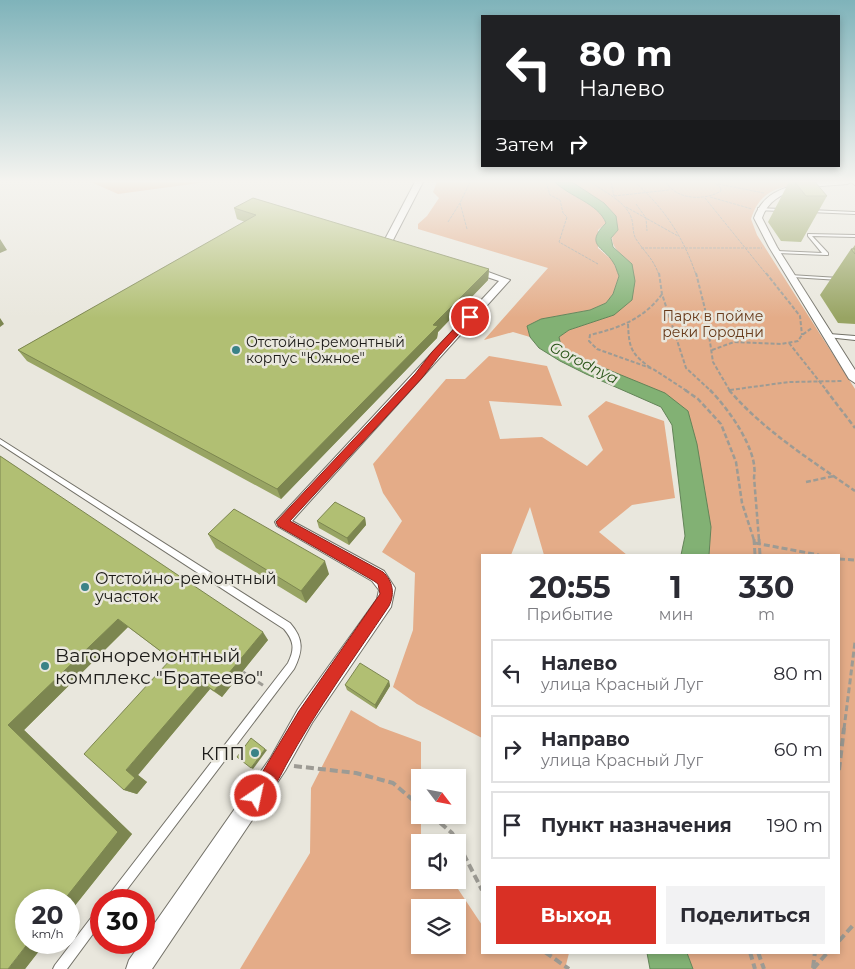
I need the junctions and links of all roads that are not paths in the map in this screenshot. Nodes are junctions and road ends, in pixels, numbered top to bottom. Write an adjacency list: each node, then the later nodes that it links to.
1 (395, 227): 5 (street)
2 (763, 227): 4 (street)
3 (855, 236): 4 (lane)
4 (775, 250): 7 (street)
5 (414, 252)
6 (460, 266): 16 (street)
7 (792, 276): 8 (lane); 9 (street)
8 (855, 280)
9 (829, 336): 10 (lane); 11 (street)
10 (855, 338)
11 (854, 376)
12 (0, 441): 13 (lane)
13 (120, 889)
14 (90, 928): 15 (lane)
15 (59, 969)
16 (138, 969)

